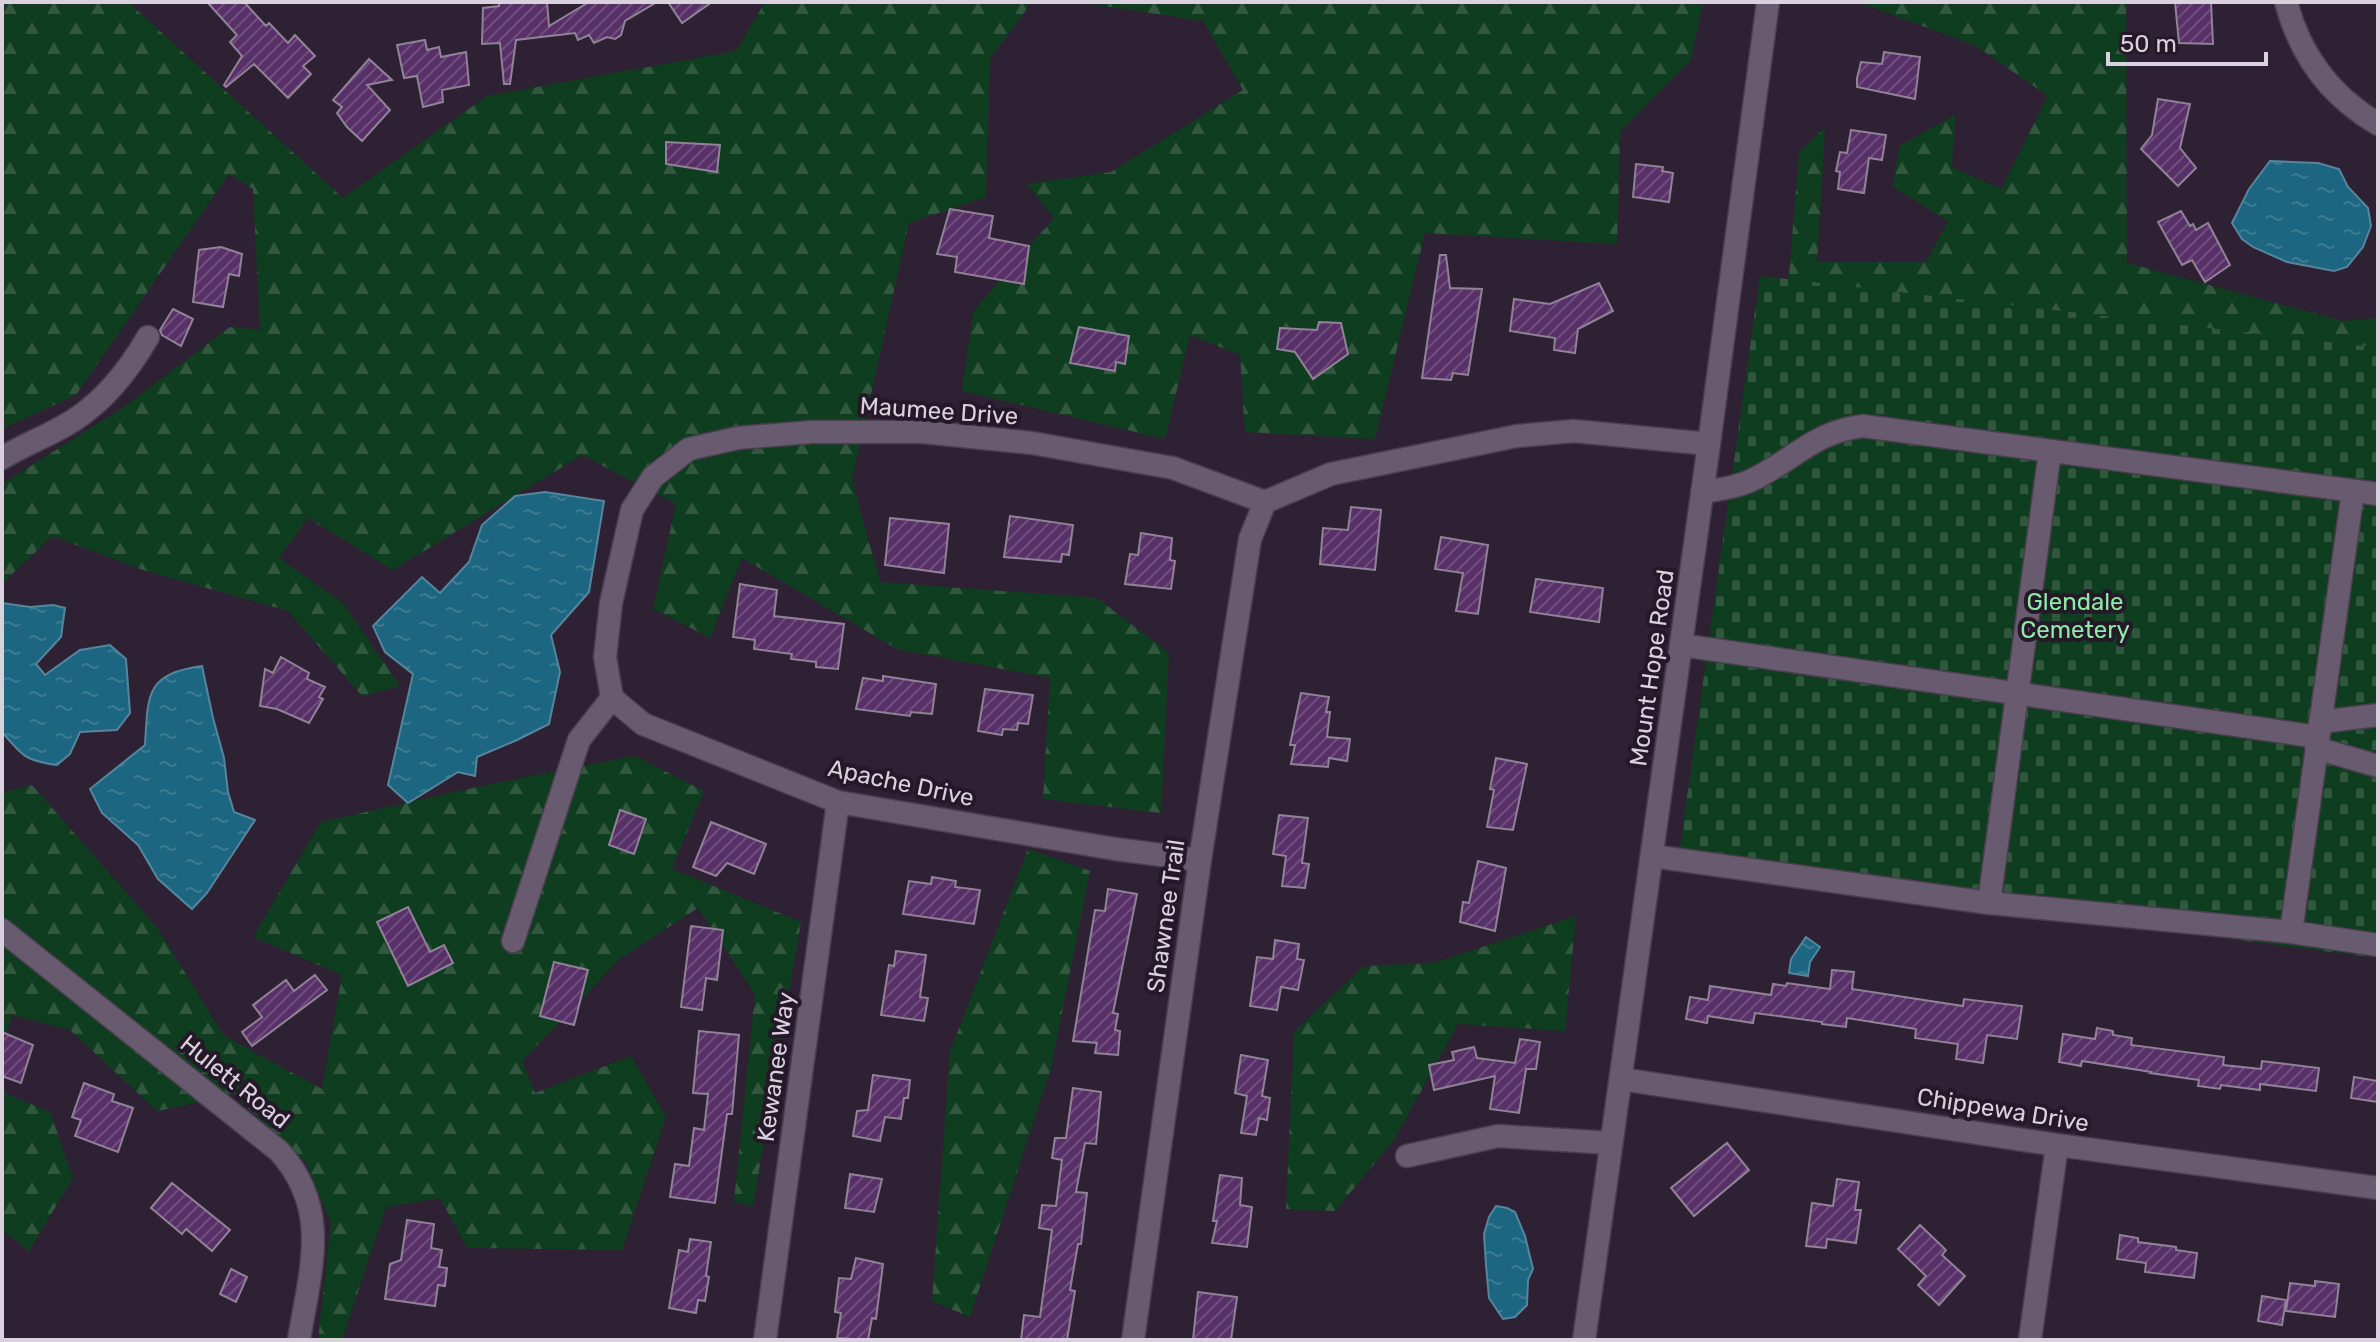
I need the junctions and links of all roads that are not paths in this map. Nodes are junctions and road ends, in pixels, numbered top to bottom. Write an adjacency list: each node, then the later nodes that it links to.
1 (1768, 2): 5 (street, Mount Hope Road)
2 (2286, 2): 3 (street)
3 (2378, 124)
4 (148, 337): 7 (street)
5 (1709, 444): 9 (street, Mount Hope Road); 11 (street)
6 (2050, 451): 8 (street); 9 (street); 13 (street)
7 (2, 458)
8 (2353, 491): 10 (street); 16 (street)
9 (1702, 492): 12 (street, Mount Hope Road)
10 (2378, 494)
11 (1265, 502): 14 (street, Maumee Drive); 20 (street, Shawnee Trail)
12 (1681, 645): 13 (street); 19 (street, Mount Hope Road)
13 (2018, 694): 16 (street); 21 (street)
14 (612, 698): 18 (street, Apache Drive); 24 (street)
15 (2378, 715): 16 (street)
16 (2318, 735): 17 (street); 23 (street)
17 (2378, 766)
18 (838, 802): 20 (street, Apache Drive); 32 (street, Kewanee Way)
19 (1652, 856): 21 (street); 26 (street, Mount Hope Road)
20 (1200, 860): 33 (street, Shawnee Trail)
21 (1989, 903): 23 (street)
22 (2, 930): 31 (street, Hulett Road)
23 (2291, 932): 25 (street)
24 (513, 941)
25 (2378, 945)
26 (1621, 1079): 27 (street, Mount Hope Road); 28 (street, Chippewa Drive)
27 (1611, 1143): 29 (street); 34 (street, Mount Hope Road)
28 (2057, 1145): 30 (street, Chippewa Drive); 35 (street)
29 (1407, 1156)
30 (2378, 1188)
31 (299, 1340)
32 (765, 1340)
33 (1133, 1340)
34 (1584, 1340)
35 (2030, 1340)

